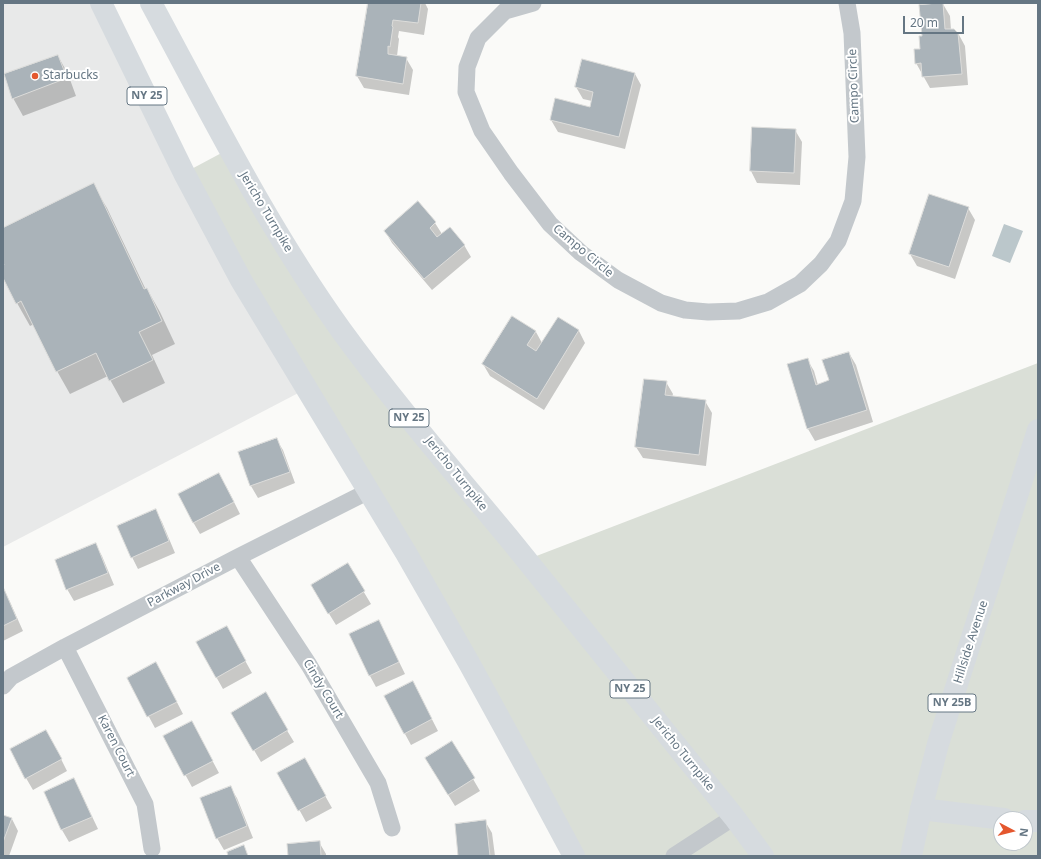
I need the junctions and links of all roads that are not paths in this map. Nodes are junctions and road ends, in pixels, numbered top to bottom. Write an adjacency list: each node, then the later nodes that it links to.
1 (101, 3): 6 (main road, NY 25)
2 (151, 3): 11 (main road, Jericho Turnpike / NY 25)
3 (533, 3): 4 (street, Campo Circle)
4 (847, 3)
5 (1038, 430): 10 (main road, Hillside Avenue / NY 25B)
6 (369, 491): 7 (street, Parkway Drive); 15 (main road, NY 25)
7 (238, 557): 8 (street, Parkway Drive); 13 (street, Cindy Court)
8 (65, 647): 9 (street, Parkway Drive); 14 (street, Karen Court)
9 (3, 686)
10 (921, 809): 12 (main road); 18 (main road, Hillside Avenue / NY 25B)
11 (734, 817): 16 (street); 17 (main road, Jericho Turnpike / NY 25)
12 (993, 818)
13 (392, 828)
14 (152, 849)
15 (574, 856)
16 (674, 856)
17 (763, 856)
18 (911, 856)

